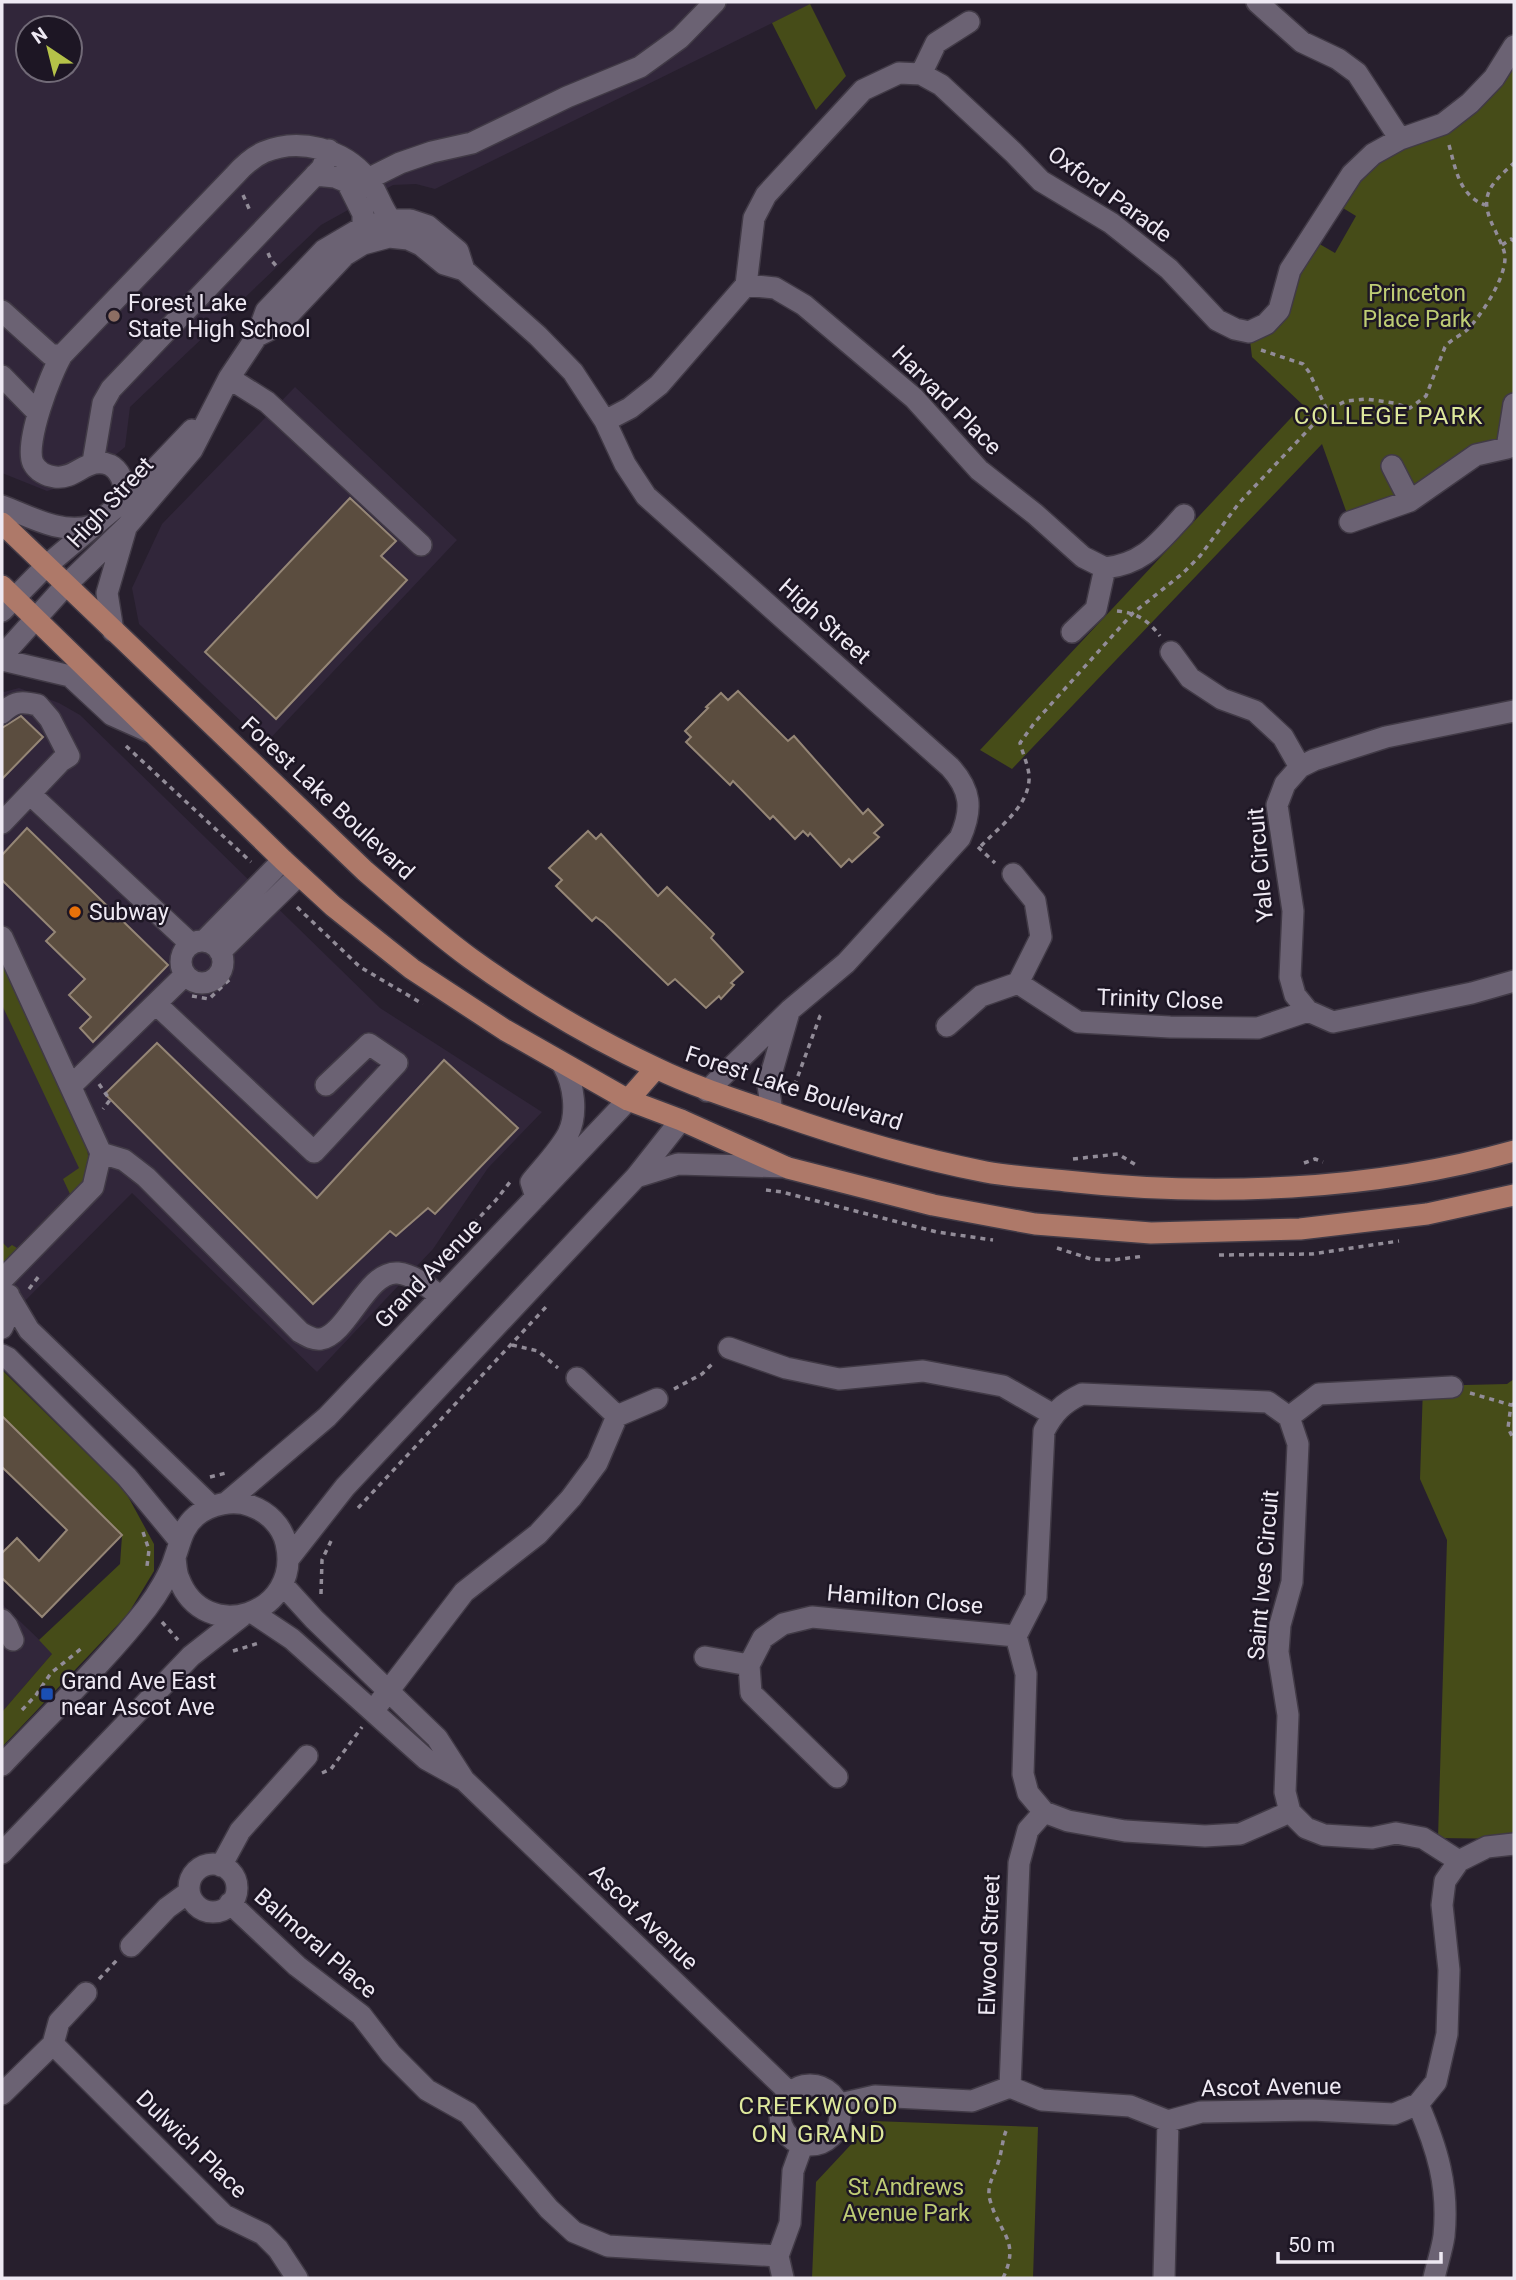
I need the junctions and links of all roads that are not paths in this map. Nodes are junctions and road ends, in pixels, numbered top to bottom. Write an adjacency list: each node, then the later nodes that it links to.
1 (715, 2): 9 (street)
2 (1257, 2): 6 (street)
3 (969, 22): 5 (street)
4 (1514, 46): 6 (street)
5 (921, 74): 6 (street, Oxford Parade); 13 (street)
6 (1400, 139)
7 (329, 150): 8 (street); 9 (street); 16 (street)
8 (315, 175): 9 (street); 24 (street)
9 (361, 186): 10 (street); 11 (street)
10 (391, 220): 11 (street, High Street); 12 (street, High Street)
11 (363, 226): 15 (street, High Street)
12 (464, 270): 15 (street, High Street); 22 (street, High Street)
13 (746, 285): 22 (street); 36 (street, Harvard Place)
14 (2, 311): 16 (street)
15 (257, 336): 18 (street, High Street)
16 (62, 355): 21 (street)
17 (2, 376): 21 (street)
18 (229, 378): 20 (street, High Street); 34 (street)
19 (1514, 404): 23 (street)
20 (211, 412): 26 (street, High Street); 33 (street, High Street)
21 (38, 414): 24 (street)
22 (605, 421): 59 (street, High Street)
23 (1510, 450): 27 (street)
24 (93, 462): 26 (street)
25 (1392, 466): 27 (street)
26 (127, 498): 32 (street, High Street)
27 (1410, 501): 30 (street)
28 (2, 506): 32 (street)
29 (1184, 515): 36 (street)
30 (1350, 522)
31 (2, 523): 35 (main road, Forest Lake Boulevard)
32 (91, 526): 35 (street, High Street)
33 (127, 526): 37 (street, High Street); 40 (street)
34 (421, 545)
35 (46, 566): 37 (main road, Forest Lake Boulevard); 38 (street, High Street)
36 (1105, 568): 41 (street)
37 (65, 586): 39 (street, High Street); 40 (main road, Forest Lake Boulevard)
38 (6, 599): 39 (main road)
39 (35, 618): 43 (street, High Street); 46 (main road)
40 (113, 631): 63 (main road, Forest Lake Boulevard)
41 (1072, 632)
42 (1171, 652): 47 (street)
43 (2, 658): 46 (street)
44 (1514, 712): 47 (street)
45 (2, 713): 48 (street)
46 (152, 733): 50 (main road)
47 (1300, 767): 60 (street, Yale Circuit)
48 (30, 794): 49 (street); 54 (street)
49 (2, 823)
50 (283, 860): 52 (main road); 54 (street)
51 (1013, 874): 57 (street)
52 (299, 875): 54 (street); 62 (main road)
53 (2, 937): 65 (street)
54 (210, 952): 55 (street); 55 (street)
55 (185, 975): 58 (street)
56 (1514, 981): 60 (street)
57 (1018, 983): 60 (street, Trinity Close); 61 (street)
58 (156, 1004): 64 (street); 65 (street)
59 (790, 1010): 66 (street, High Street); 68 (street)
60 (1308, 1011)
61 (947, 1026)
62 (563, 1065): 67 (main road); 75 (street)
63 (656, 1068): 66 (main road, Forest Lake Boulevard); 67 (main road, Grand Avenue)
64 (326, 1085)
65 (71, 1086): 71 (street)
66 (708, 1091): 68 (main road, Forest Lake Boulevard); 69 (main road)
67 (628, 1100): 69 (main road); 75 (street, Grand Avenue)
68 (772, 1112): 70 (main road, Forest Lake Boulevard)
69 (681, 1120): 72 (main road); 73 (street)
70 (1514, 1151)
71 (101, 1153): 76 (street); 77 (street)
72 (788, 1168): 73 (street); 74 (main road)
73 (636, 1177): 89 (street)
74 (1514, 1195)
75 (536, 1197): 77 (street, Grand Avenue)
76 (10, 1288): 78 (street); 87 (street)
77 (441, 1297): 87 (street, Grand Avenue)
78 (2, 1328)
79 (729, 1348): 84 (street)
80 (2, 1355): 88 (street)
81 (577, 1378): 85 (street)
82 (1452, 1387): 86 (street)
83 (657, 1399): 85 (street)
84 (1052, 1414): 86 (street); 93 (street)
85 (617, 1416): 97 (street)
86 (1289, 1417): 104 (street, Saint Ives Circuit)
87 (219, 1504): 88 (street, Grand Avenue); 89 (street)
88 (177, 1549): 91 (street); 100 (street, Grand Avenue)
89 (289, 1557): 90 (street)
90 (283, 1586): 91 (street); 97 (street, Ascot Avenue)
91 (247, 1614): 98 (street, Ascot Avenue); 106 (street)
92 (2, 1620): 94 (street)
93 (1016, 1636): 96 (street, Hamilton Close); 103 (street)
94 (13, 1640)
95 (705, 1657): 96 (street)
96 (749, 1665): 101 (street)
97 (388, 1691): 98 (street); 102 (street, Ascot Avenue)
98 (367, 1719): 102 (street, Ascot Avenue)
99 (307, 1756): 108 (street)
100 (2, 1765)
101 (837, 1777)
102 (464, 1780): 115 (street, Ascot Avenue)
103 (1044, 1812): 104 (street); 114 (street, Elwood Street)
104 (1290, 1812): 107 (street)
105 (1514, 1844): 107 (street)
106 (2, 1853)
107 (1459, 1861): 118 (street)
108 (221, 1866): 109 (street); 110 (street, Balmoral Place)
109 (189, 1892): 110 (street, Balmoral Place); 111 (street)
110 (230, 1903): 121 (street, Balmoral Place)
111 (131, 1946)
112 (86, 1993): 113 (street)
113 (52, 2044): 116 (street); 122 (street, Dulwich Place)
114 (1010, 2087): 117 (street); 119 (street)
115 (789, 2092): 117 (street); 120 (street)
116 (2, 2094)
117 (840, 2104): 120 (street)
118 (1418, 2104): 119 (street, Ascot Avenue); 125 (street)
119 (1168, 2121): 124 (street)
120 (802, 2146): 121 (street)
121 (778, 2256): 123 (street)
122 (296, 2278)
123 (783, 2278)
124 (1164, 2278)
125 (1434, 2278)

